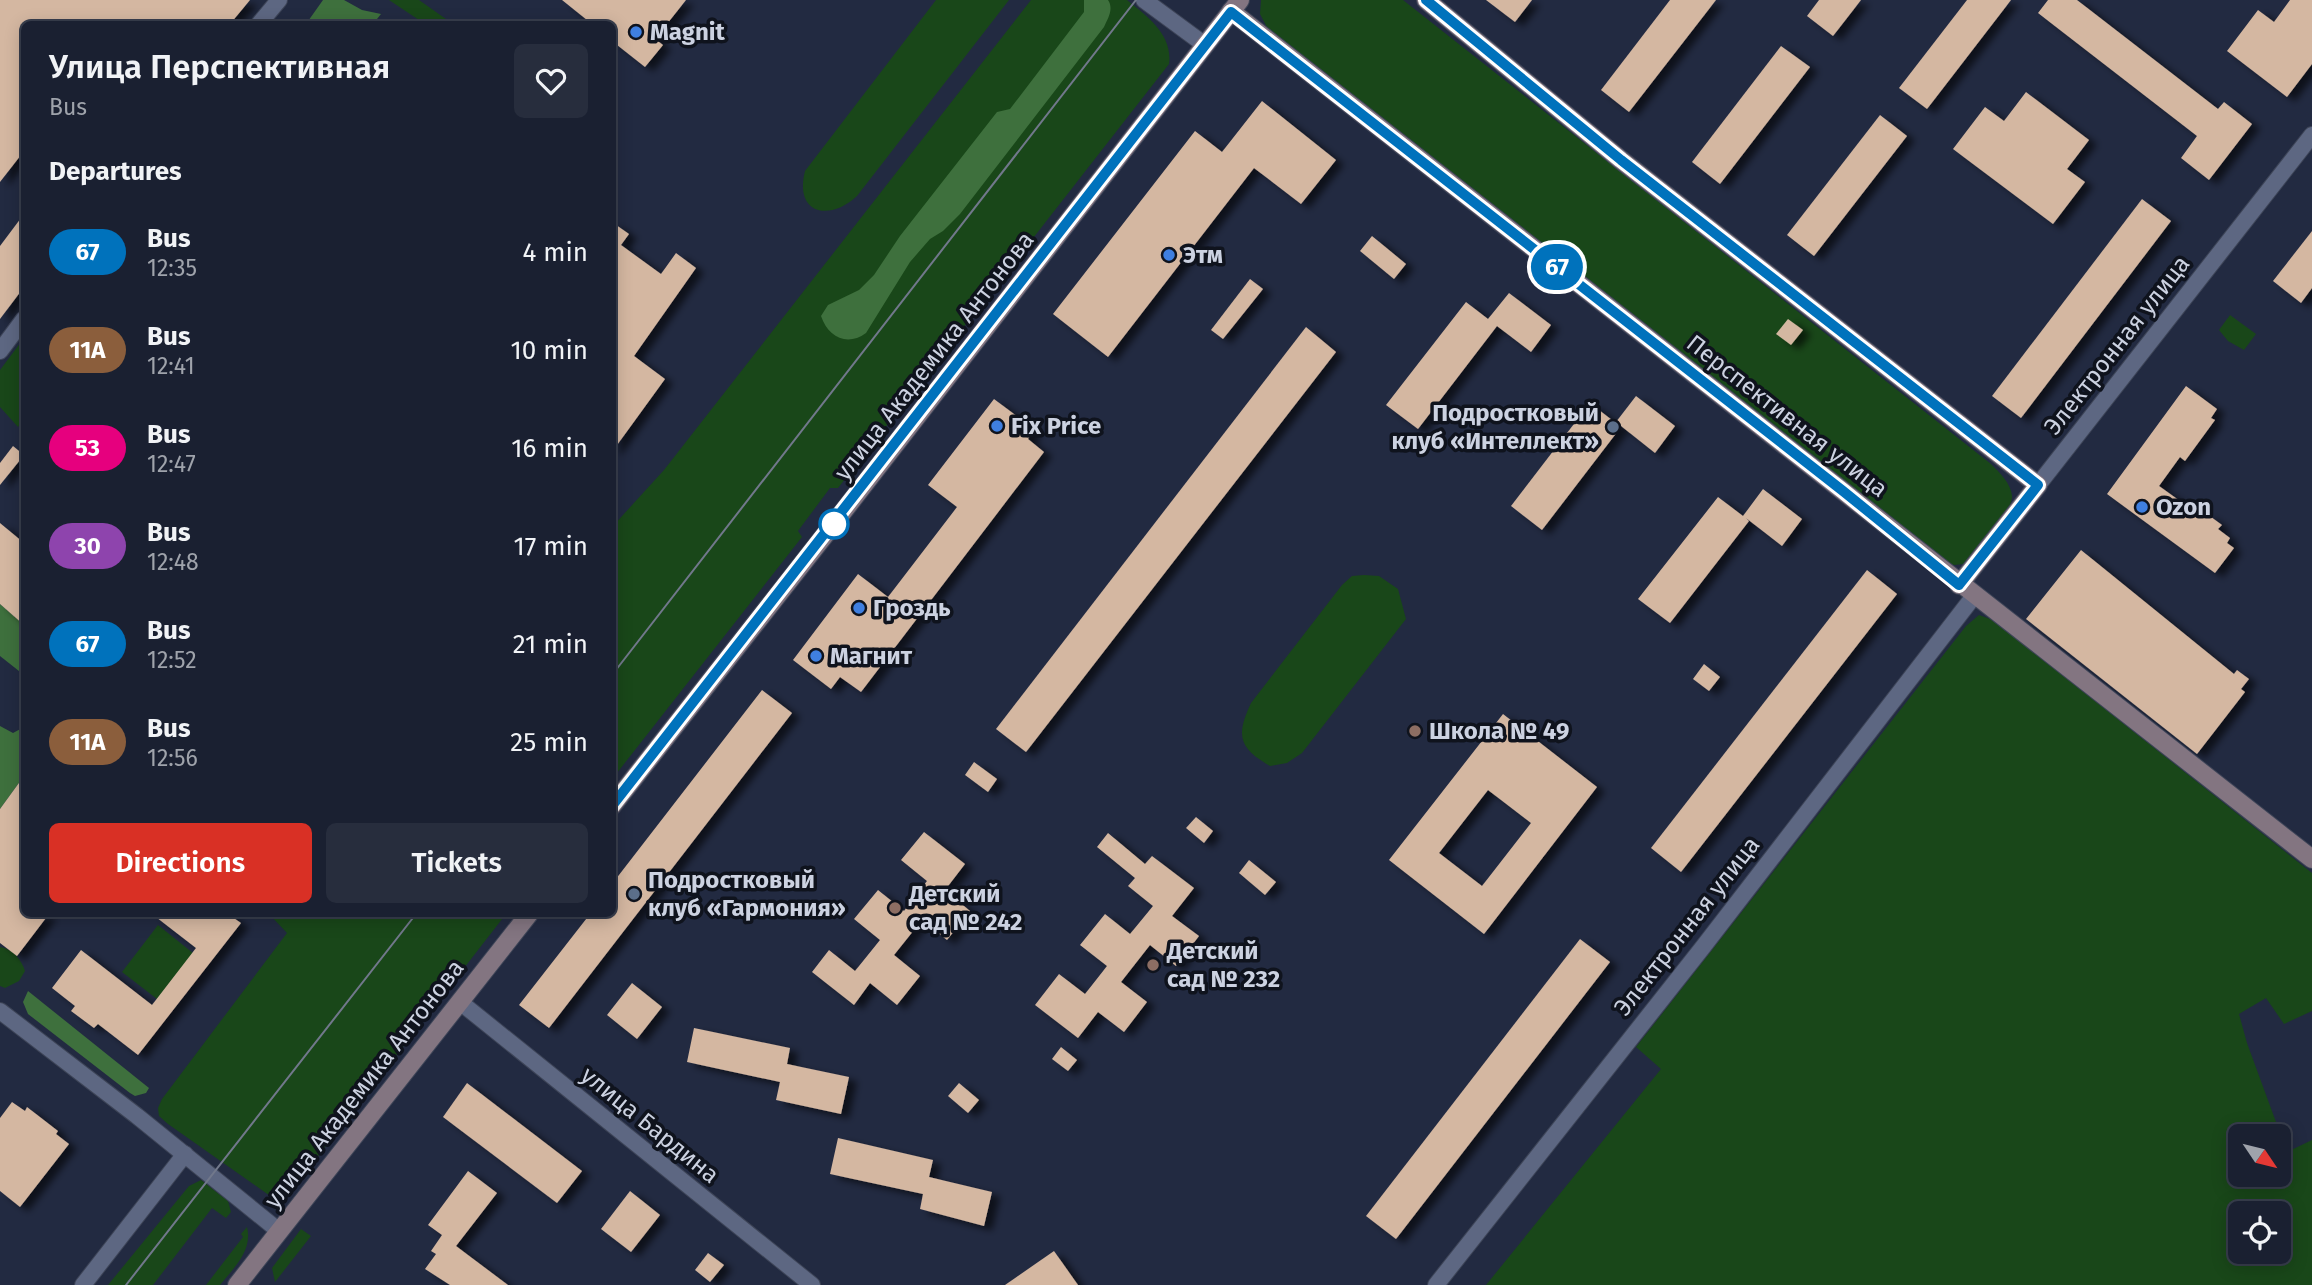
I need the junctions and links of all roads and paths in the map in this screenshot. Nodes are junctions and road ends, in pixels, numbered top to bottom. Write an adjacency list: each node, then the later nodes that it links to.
1 (279, 0): 5 (street)
2 (1144, 0): 6 (street)
3 (1426, 0): 10 (street)
4 (1235, 6): 6 (street, улица Академика Антонова); 11 (street, Перспективная улица)
5 (262, 21)
6 (1205, 45): 12 (street, улица Академика Антонова)
7 (2312, 135): 10 (street, Электронная улица)
8 (21, 323): 9 (street)
9 (0, 351)
10 (2038, 485): 11 (street, Электронная улица)
11 (1967, 590): 13 (street, Перспективная улица); 22 (street, Электронная улица)
12 (616, 801)
13 (2312, 859)
14 (527, 917): 15 (street, улица Академика Антонова)
15 (460, 1002): 18 (street, улица Академика Антонова); 21 (street, улица Бардина)
16 (0, 1011): 17 (street)
17 (185, 1154): 18 (street); 19 (street)
18 (279, 1231): 20 (street, улица Академика Антонова)
19 (83, 1285)
20 (237, 1285)
21 (812, 1285)
22 (1436, 1285)

